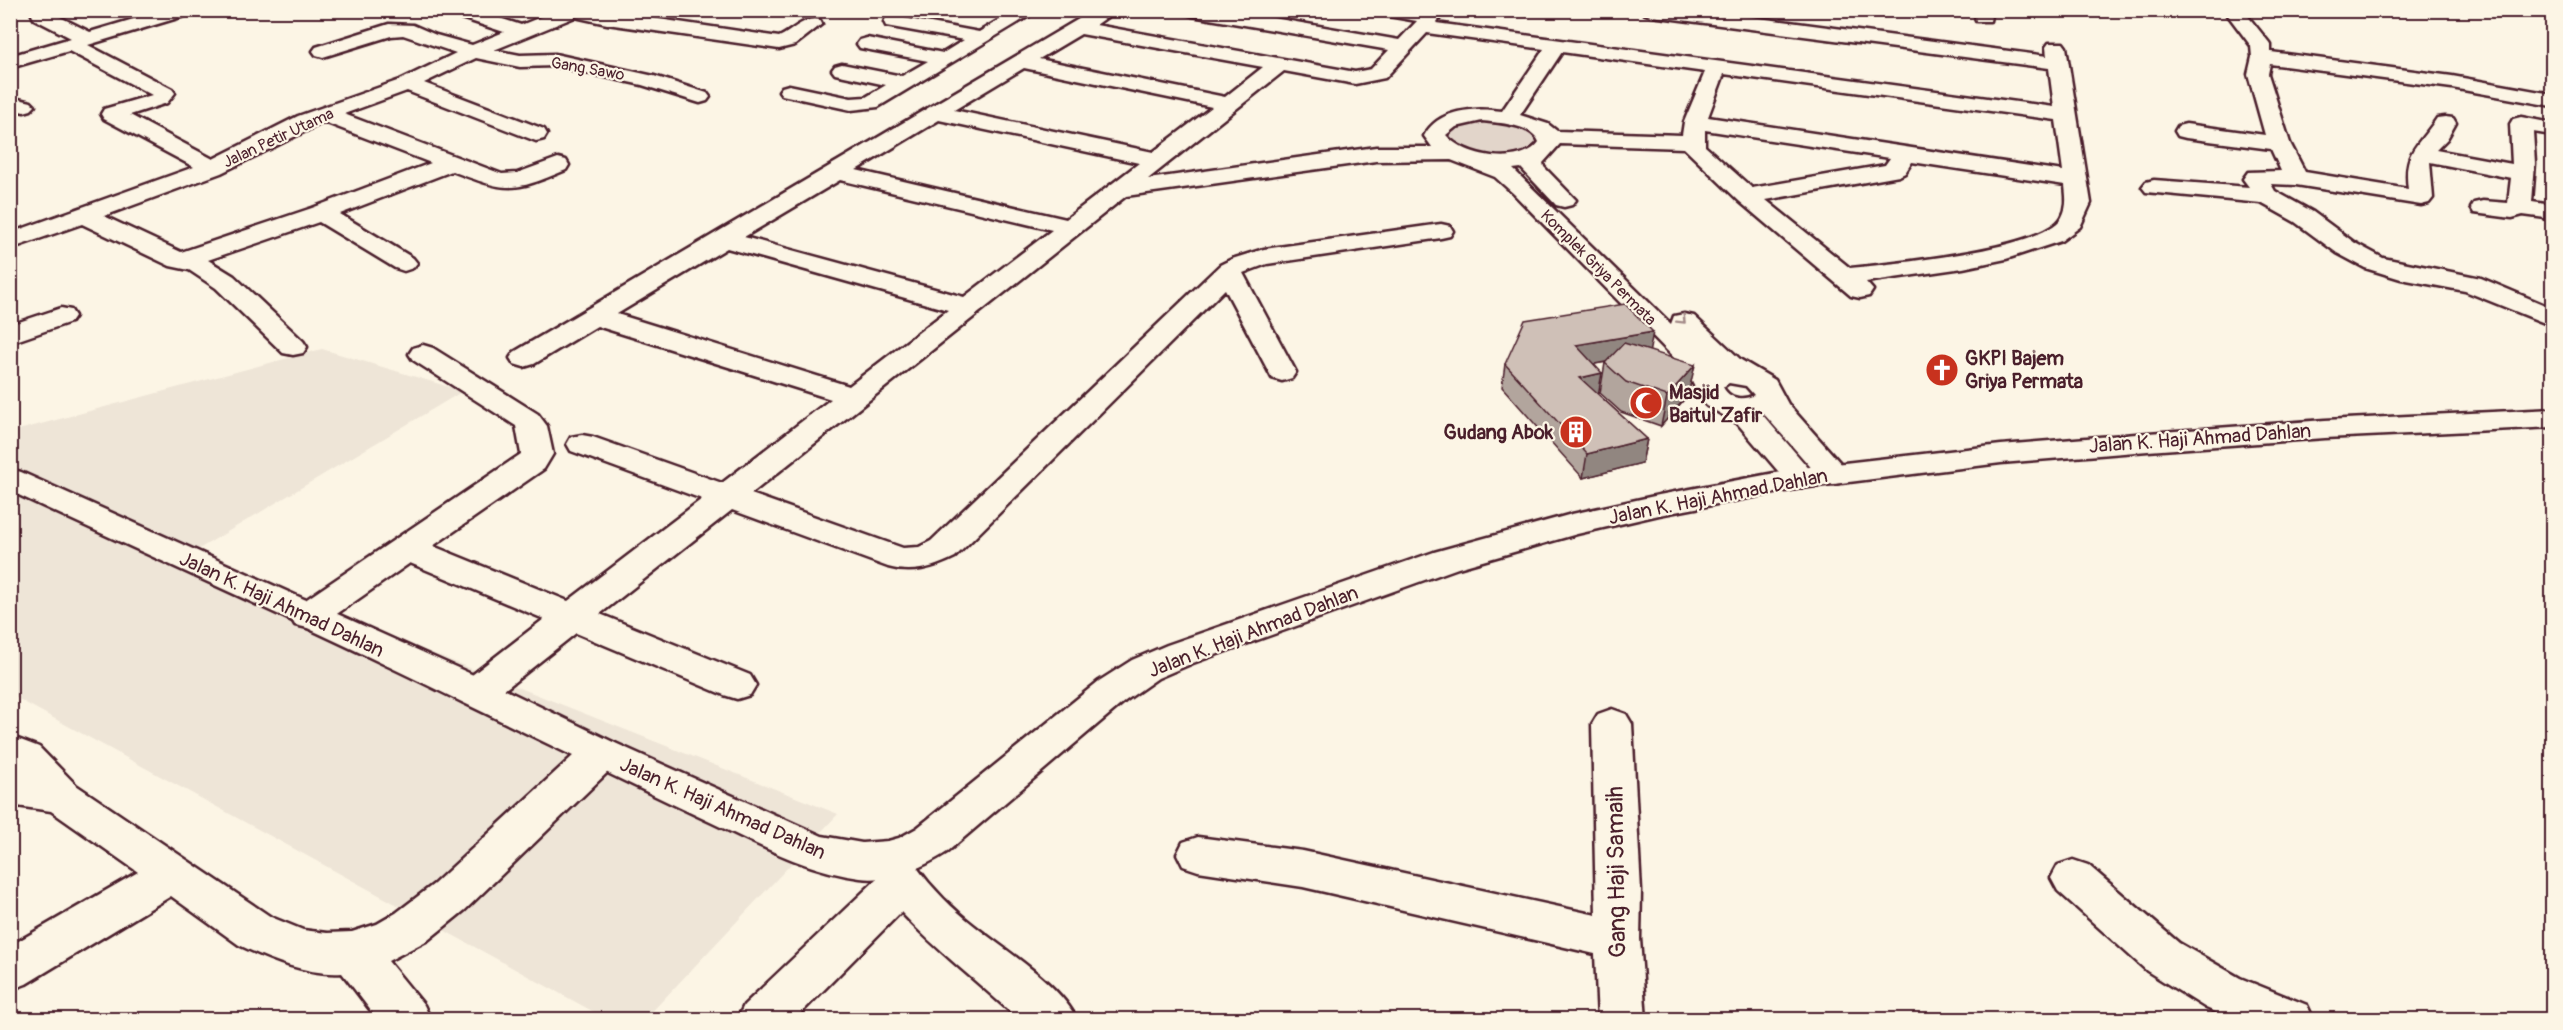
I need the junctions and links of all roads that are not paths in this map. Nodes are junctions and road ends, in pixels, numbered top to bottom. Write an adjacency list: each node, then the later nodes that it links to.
1 (53, 10): 17 (street)
2 (185, 10): 17 (street)
3 (455, 10): 15 (street)
4 (1030, 10): 16 (street)
5 (1108, 10): 14 (street)
6 (1192, 10): 20 (street)
7 (1383, 10): 11 (street)
8 (1651, 10): 40 (street)
9 (2233, 10): 23 (street)
10 (575, 11): 13 (street); 15 (street, Jalan Petir Utama)
11 (1431, 18): 19 (street); 20 (street)
12 (893, 22): 16 (street)
13 (813, 24)
14 (1079, 28): 27 (street); 28 (street)
15 (521, 31): 22 (street, Jalan Petir Utama)
16 (983, 38): 25 (street)
17 (78, 40): 26 (street); 58 (street)
18 (867, 45): 25 (street)
19 (1557, 45): 30 (street); 41 (street)
20 (1403, 47): 28 (street)
21 (323, 51): 22 (street, Gang Sawo)
22 (475, 52): 29 (street, Jalan Petir Utama); 35 (street, Gang Sawo)
23 (2262, 57): 36 (street); 48 (street)
24 (424, 58): 29 (street)
25 (946, 59): 32 (street)
26 (10, 62)
27 (1022, 62): 37 (street); 38 (street)
28 (1279, 65): 37 (street)
29 (446, 66): 33 (street, Jalan Petir Utama)
30 (1717, 67): 40 (street); 45 (street)
31 (842, 70): 32 (street)
32 (904, 83): 34 (street)
33 (407, 84): 39 (street, Jalan Petir Utama); 46 (street)
34 (789, 91)
35 (700, 97)
36 (2553, 100)
37 (1229, 104): 54 (street)
38 (936, 113): 54 (street); 59 (street)
39 (323, 114): 56 (street); 58 (street, Jalan Petir Utama)
40 (2066, 115): 62 (street)
41 (1508, 117): 47 (street); 49 (street)
42 (2445, 123): 53 (street)
43 (2553, 129): 60 (street)
44 (2186, 131): 48 (street)
45 (1693, 132): 49 (street); 52 (street); 67 (street)
46 (536, 134)
47 (1435, 136): 50 (street); 51 (street)
48 (2279, 143): 61 (street)
49 (1542, 146): 55 (street); 63 (street, Komplek Griya Permata)
50 (1452, 153): 51 (street); 55 (street)
51 (1376, 154): 66 (street)
52 (1904, 154): 62 (street); 67 (street)
53 (2421, 154): 60 (street); 61 (street)
54 (1156, 160): 66 (street)
55 (1479, 161): 65 (street, Komplek Griya Permata)
56 (452, 164): 57 (street); 71 (street)
57 (558, 165)
58 (213, 168): 73 (street, Jalan Petir Utama)
59 (837, 172): 74 (street); 76 (street)
60 (2523, 173): 69 (street)
61 (2296, 178): 68 (street)
62 (2076, 180): 81 (street)
63 (1549, 185): 65 (street); 93 (street, Komplek Griya Permata, one-way to 93)
64 (2154, 187): 68 (street)
65 (1522, 189): 93 (street, Komplek Griya Permata)
66 (1119, 190): 74 (street)
67 (1747, 196): 81 (street)
68 (2268, 196): 86 (street)
69 (2520, 207): 70 (street); 72 (street)
70 (2482, 208)
71 (321, 213): 78 (street); 79 (street)
72 (2553, 213)
73 (84, 216): 77 (street, Jalan Petir Utama); 78 (street)
74 (1071, 227): 83 (street)
75 (1441, 231): 80 (street)
76 (723, 239): 83 (street); 85 (street)
77 (10, 242)
78 (179, 261): 88 (street)
79 (404, 263)
80 (1229, 271): 91 (street); 98 (street)
81 (1844, 277): 82 (street)
82 (1863, 293)
83 (969, 307): 92 (street)
84 (61, 316): 87 (street)
85 (594, 316): 90 (street); 92 (street)
86 (2553, 318)
87 (10, 335)
88 (293, 347)
89 (423, 354): 100 (street)
90 (524, 358)
91 (1282, 372)
92 (854, 397): 98 (street)
93 (1755, 408): 96 (street, Komplek Griya Permata)
94 (2553, 418): 96 (street, Jalan K. Haji Ahmad Dahlan)
95 (582, 444): 98 (street)
96 (1815, 472): 110 (street, Jalan K. Haji Ahmad Dahlan)
97 (10, 479): 100 (street, Jalan K. Haji Ahmad Dahlan)
98 (726, 496): 101 (street)
99 (420, 554): 101 (street)
100 (315, 612): 102 (street, Jalan K. Haji Ahmad Dahlan)
101 (572, 617): 102 (street); 103 (street)
102 (494, 679): 106 (street, Jalan K. Haji Ahmad Dahlan)
103 (737, 685)
104 (1612, 724): 113 (street, Gang Haji Samaih)
105 (10, 751): 108 (street)
106 (601, 754): 110 (street, Jalan K. Haji Ahmad Dahlan); 114 (street)
107 (10, 789): 108 (street)
108 (61, 795): 111 (street)
109 (1198, 854): 113 (street)
110 (895, 871): 117 (street); 118 (street)
111 (172, 874): 114 (street); 115 (street)
112 (2073, 878): 120 (street)
113 (1617, 939): 119 (street, Gang Haji Samaih)
114 (353, 952): 116 (street)
115 (10, 970)
116 (407, 1020)
117 (761, 1020)
118 (1053, 1020)
119 (1622, 1020)
120 (2290, 1020)

